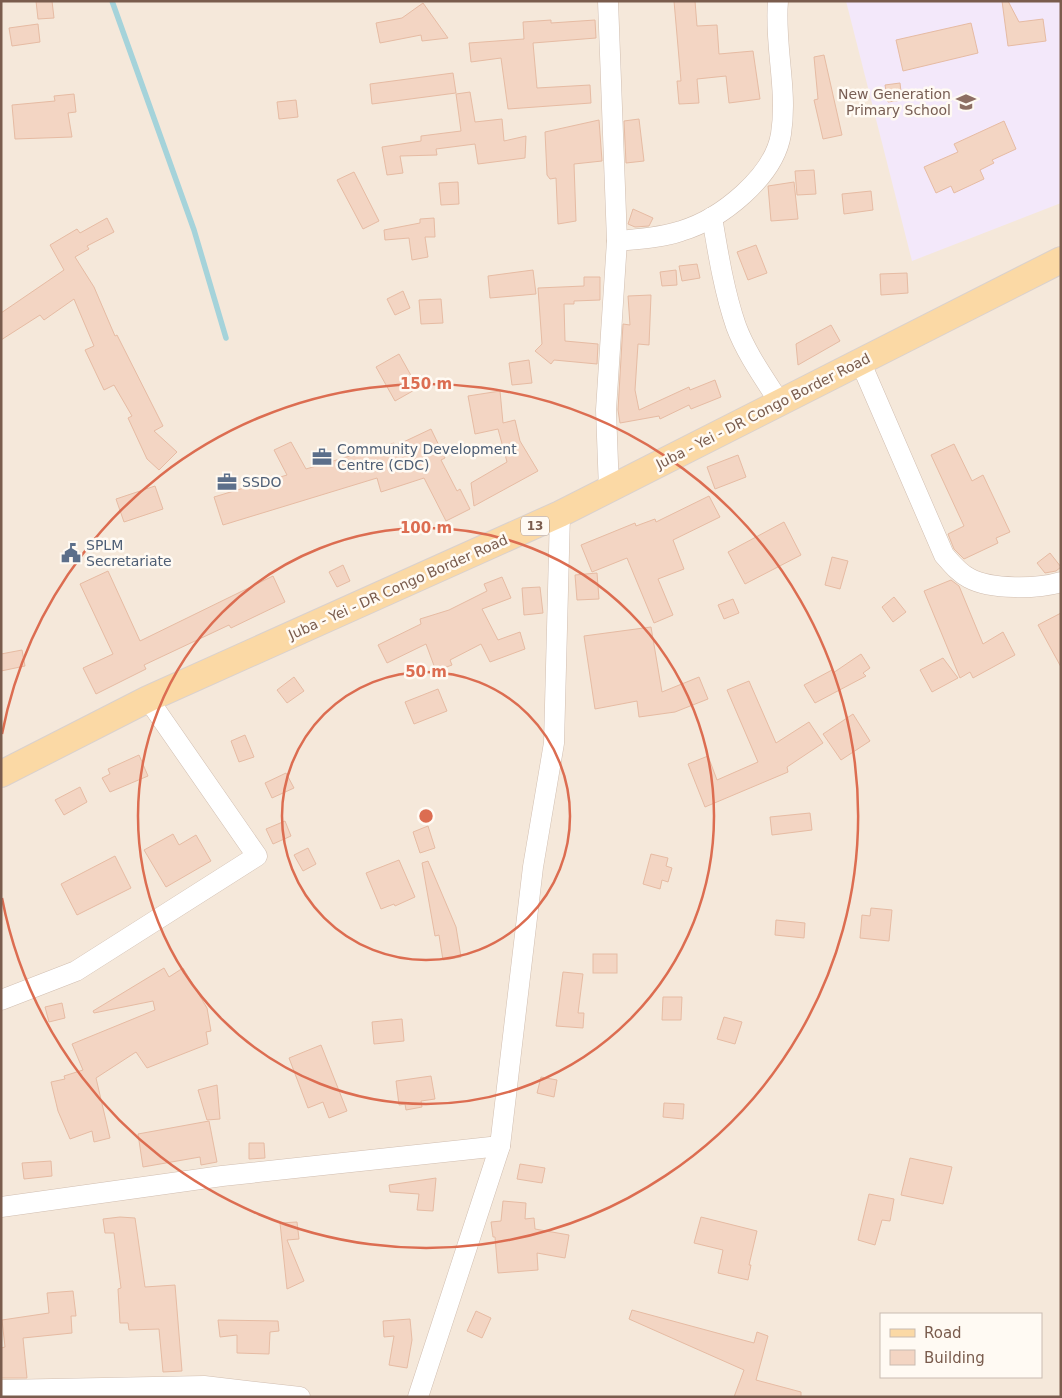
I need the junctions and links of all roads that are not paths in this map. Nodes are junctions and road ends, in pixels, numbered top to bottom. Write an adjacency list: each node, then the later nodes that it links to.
1 (608, 1): 4 (street)
2 (778, 1): 3 (street)
3 (712, 217): 4 (street); 7 (street)
4 (617, 241): 8 (street)
5 (1061, 260): 6 (main road, Juba - Yei - DR Congo Border Road / 13)
6 (860, 361): 7 (main road, Juba - Yei - DR Congo Border Road / 13); 10 (street)
7 (780, 403): 8 (main road, Juba - Yei - DR Congo Border Road / 13)
8 (609, 490): 9 (main road, Juba - Yei - DR Congo Border Road / 13)
9 (560, 514): 11 (main road, Juba - Yei - DR Congo Border Road / 13); 14 (street)
10 (1061, 582)
11 (148, 699): 12 (main road, Juba - Yei - DR Congo Border Road / 13); 13 (street)
12 (1, 774)
13 (1, 1000)
14 (500, 1146): 15 (street); 18 (street)
15 (1, 1207)
16 (1, 1390): 17 (street)
17 (300, 1397)
18 (418, 1397)

